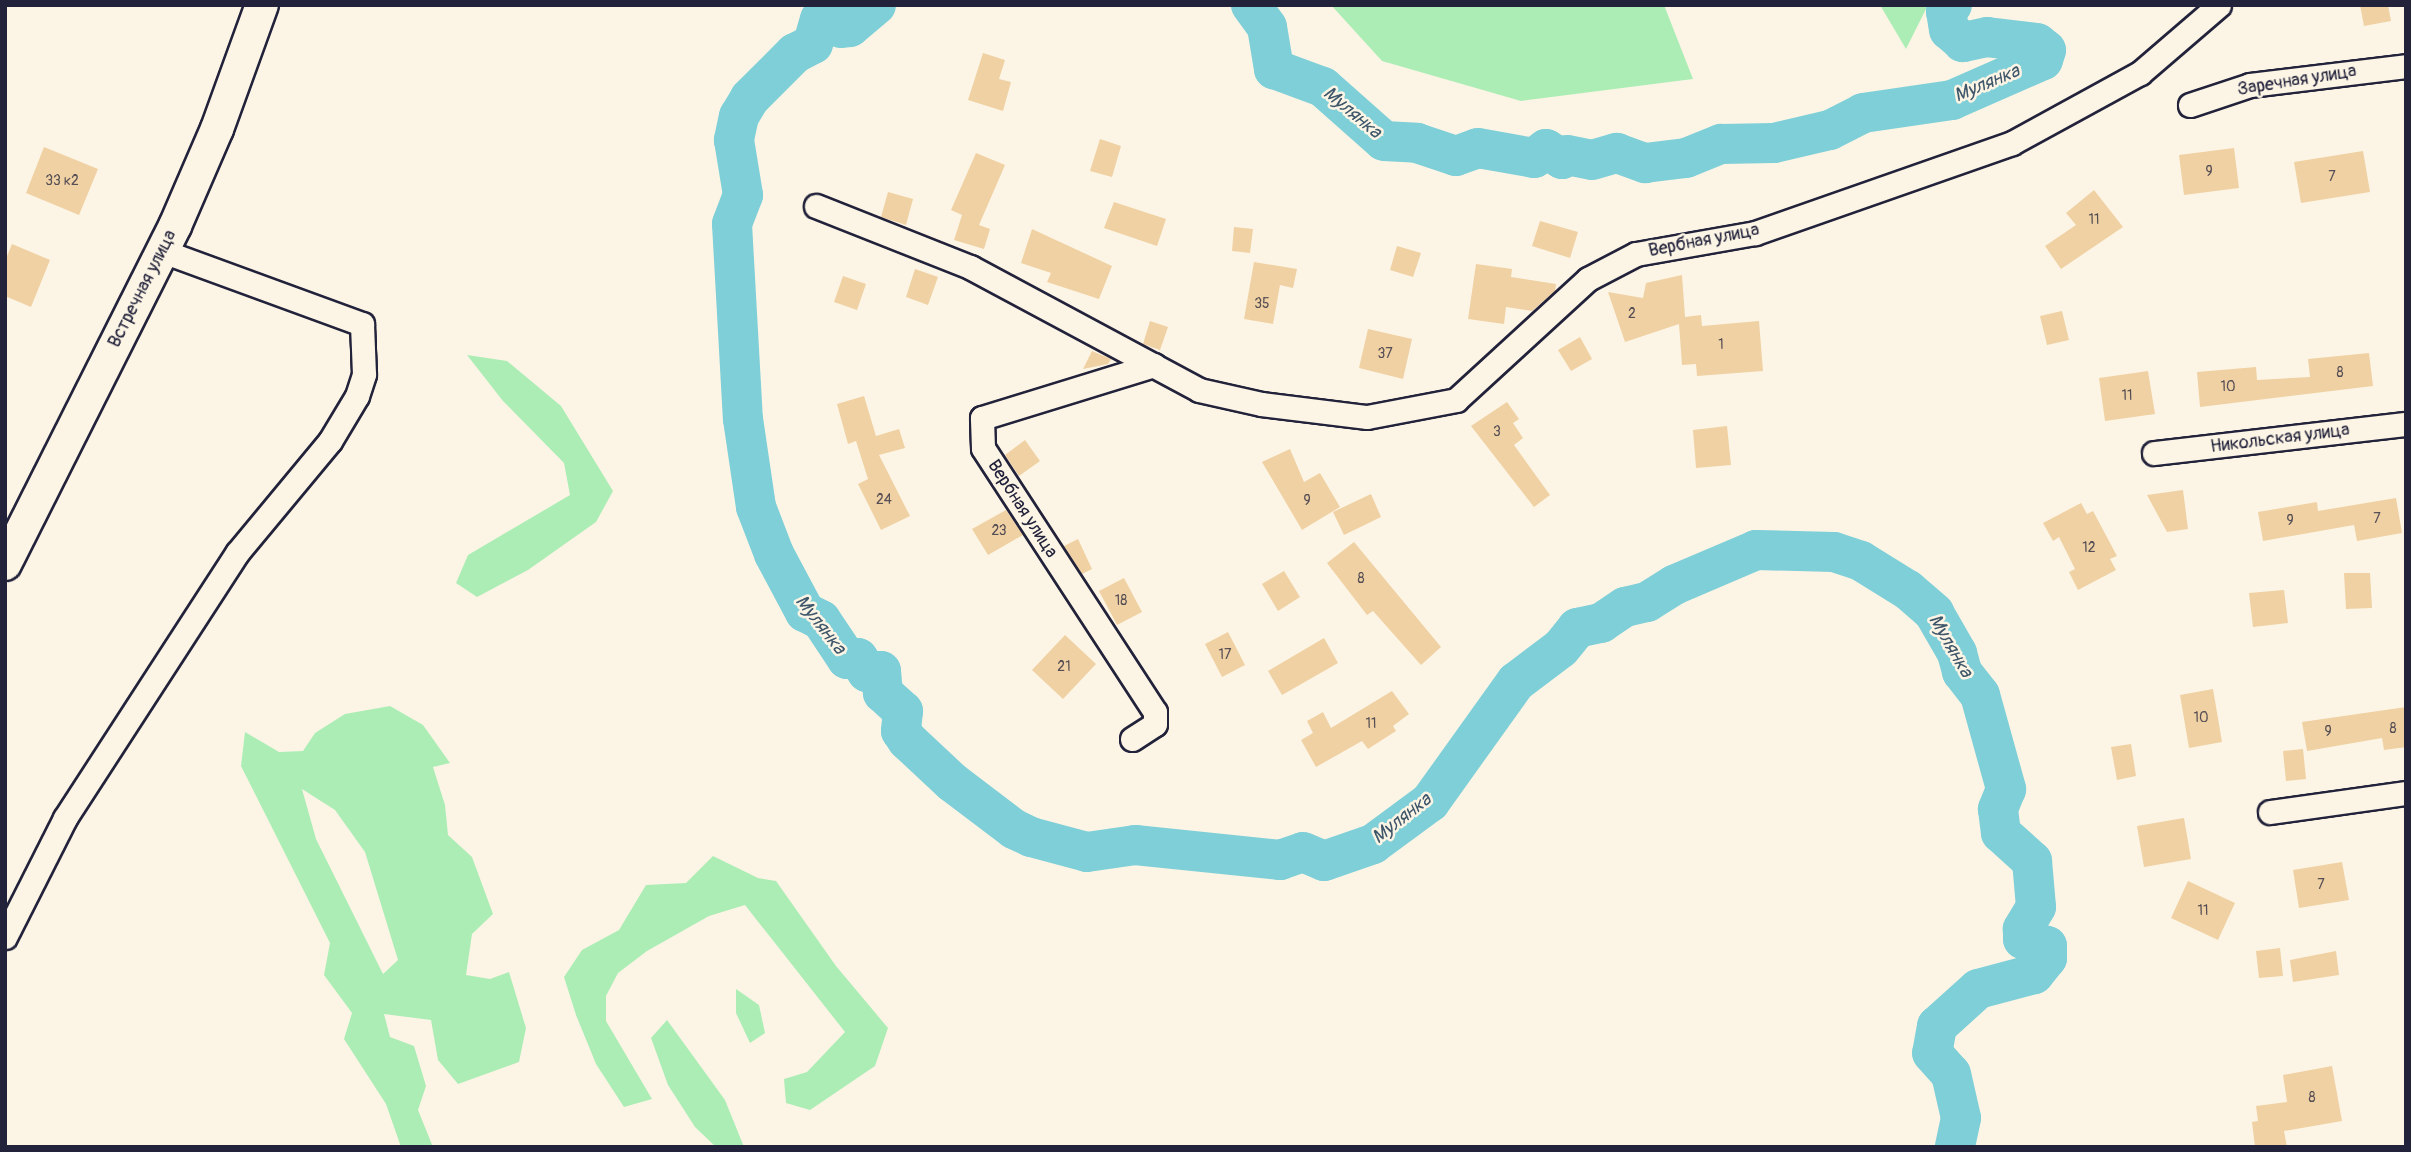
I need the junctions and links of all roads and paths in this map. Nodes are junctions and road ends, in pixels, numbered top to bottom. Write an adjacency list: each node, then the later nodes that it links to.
1 (262, 5): 6 (main road, Встречная улица)
2 (2219, 5): 7 (street, Вербная улица)
3 (2406, 65): 4 (street, Заречная улица)
4 (2190, 105)
5 (816, 206): 7 (street, Вербная улица)
6 (163, 251): 10 (main road, Встречная улица); 14 (street)
7 (1154, 365): 11 (street, Вербная улица)
8 (2406, 424): 9 (street, Никольская улица)
9 (2154, 453)
10 (5, 564)
11 (1132, 738)
12 (2406, 793): 13 (street)
13 (2270, 812)
14 (5, 937)

